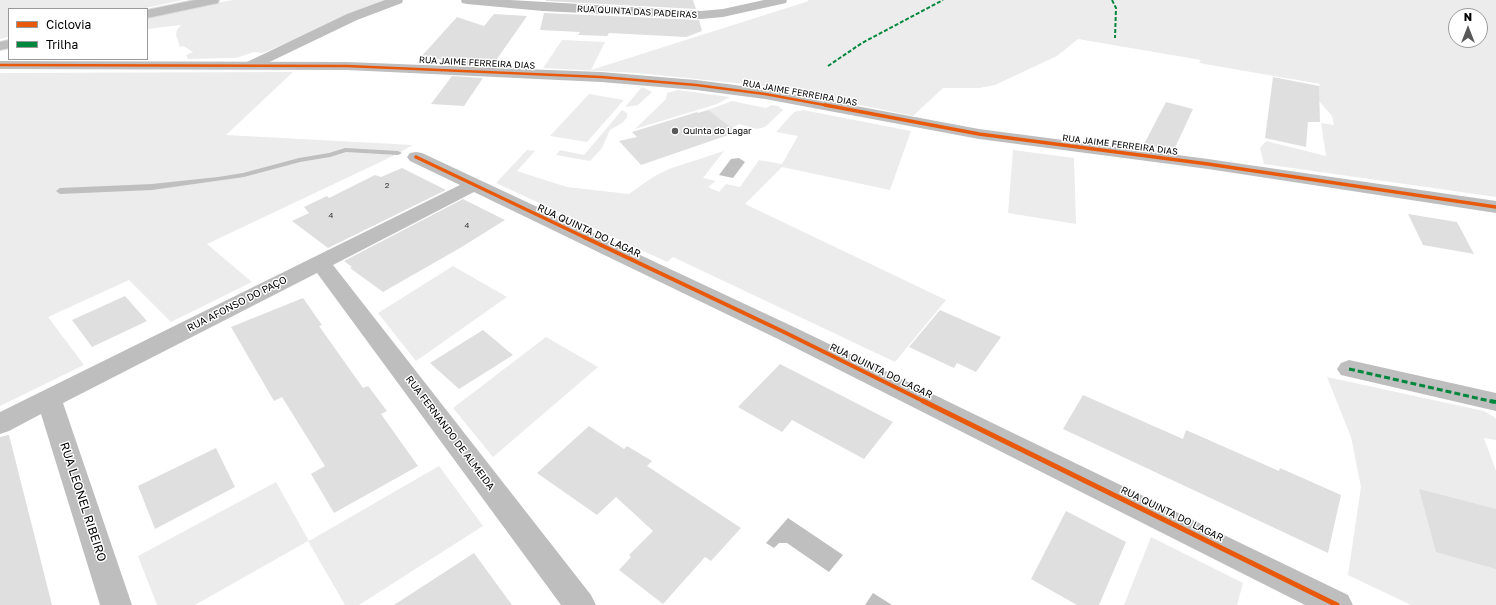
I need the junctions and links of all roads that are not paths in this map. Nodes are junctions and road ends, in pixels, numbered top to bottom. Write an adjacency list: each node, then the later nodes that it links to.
1 (213, 0): 5 (street)
2 (397, 0): 7 (street)
3 (467, 0): 4 (street, RUA QUINTA DAS PADEIRAS)
4 (782, 0)
5 (148, 14)
6 (0, 65): 7 (street, RUA JAIME FERREIRA DIAS)
7 (252, 65): 10 (street, RUA JAIME FERREIRA DIAS)
8 (416, 157): 9 (street, RUA QUINTA DO LAGAR)
9 (474, 185): 11 (street, RUA AFONSO DO PAÇO); 18 (street, RUA QUINTA DO LAGAR)
10 (1496, 206)
11 (320, 262): 13 (street, RUA AFONSO DO PAÇO); 17 (street, RUA FERNANDO DE ALMEIDA)
12 (1349, 368): 14 (street)
13 (49, 398): 15 (street, RUA AFONSO DO PAÇO); 16 (street, RUA LEONEL RIBEIRO)
14 (1496, 402)
15 (0, 424)
16 (116, 605)
17 (580, 605)
18 (1337, 605)

